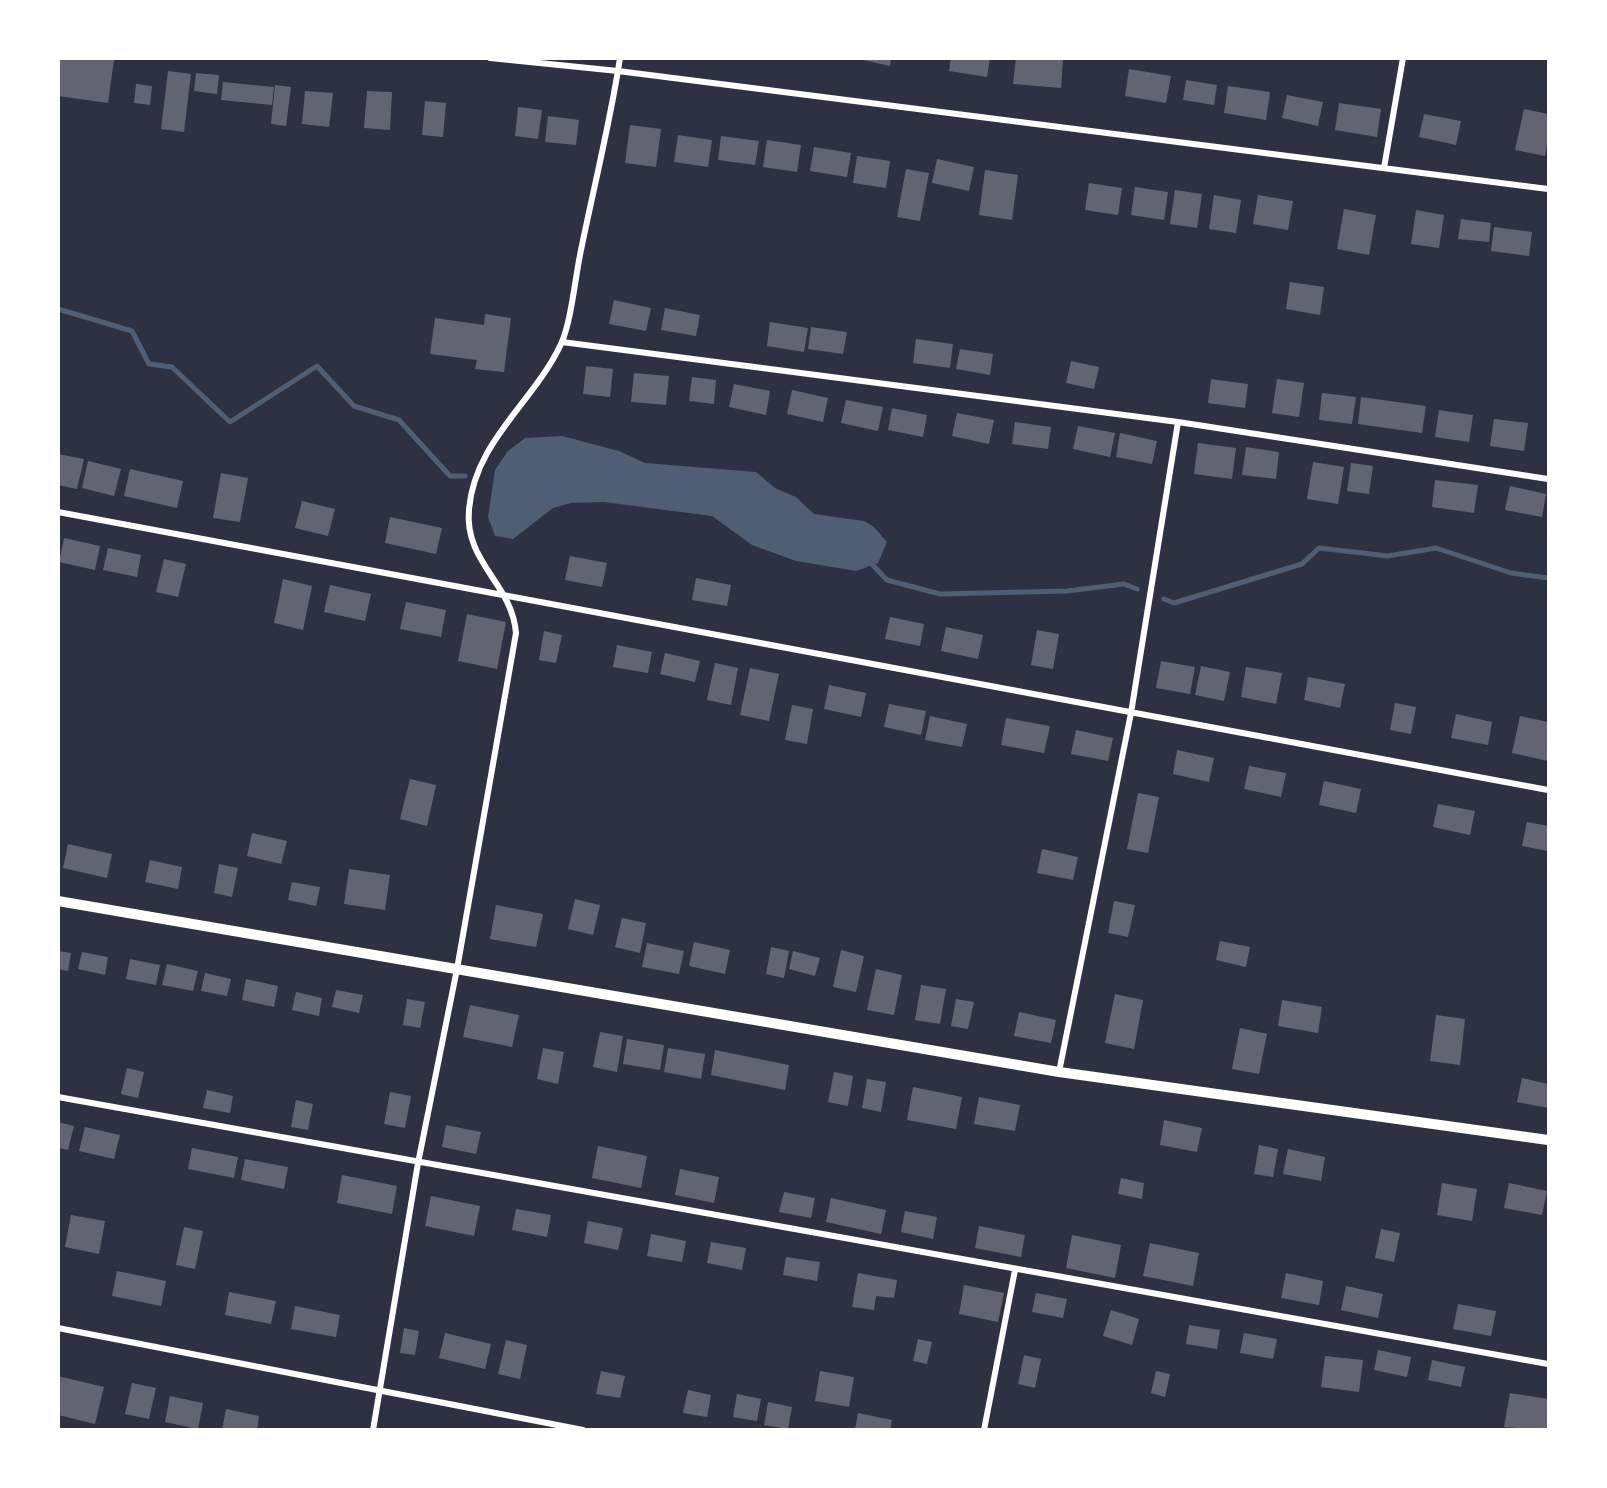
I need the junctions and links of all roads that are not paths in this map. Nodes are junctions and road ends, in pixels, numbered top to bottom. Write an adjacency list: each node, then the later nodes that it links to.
1 (490, 58): 4 (street)
2 (620, 58): 4 (street)
3 (1403, 58): 5 (street)
4 (618, 71): 5 (street); 7 (street)
5 (1384, 168): 6 (street)
6 (1548, 189)
7 (562, 342): 8 (street); 11 (street)
8 (1178, 422): 9 (street); 12 (street)
9 (1548, 479)
10 (58, 512): 11 (street)
11 (505, 594): 12 (street); 15 (street)
12 (1131, 713): 13 (street); 16 (street)
13 (1548, 790)
14 (58, 902): 15 (street)
15 (457, 969): 16 (street); 19 (street)
16 (1059, 1072): 18 (street)
17 (58, 1097): 19 (street)
18 (1548, 1140)
19 (418, 1163): 20 (street); 23 (street)
20 (1015, 1269): 22 (street); 26 (street)
21 (58, 1328): 23 (street)
22 (1548, 1364)
23 (379, 1388): 24 (street); 25 (street)
24 (373, 1430)
25 (583, 1430)
26 (984, 1430)

